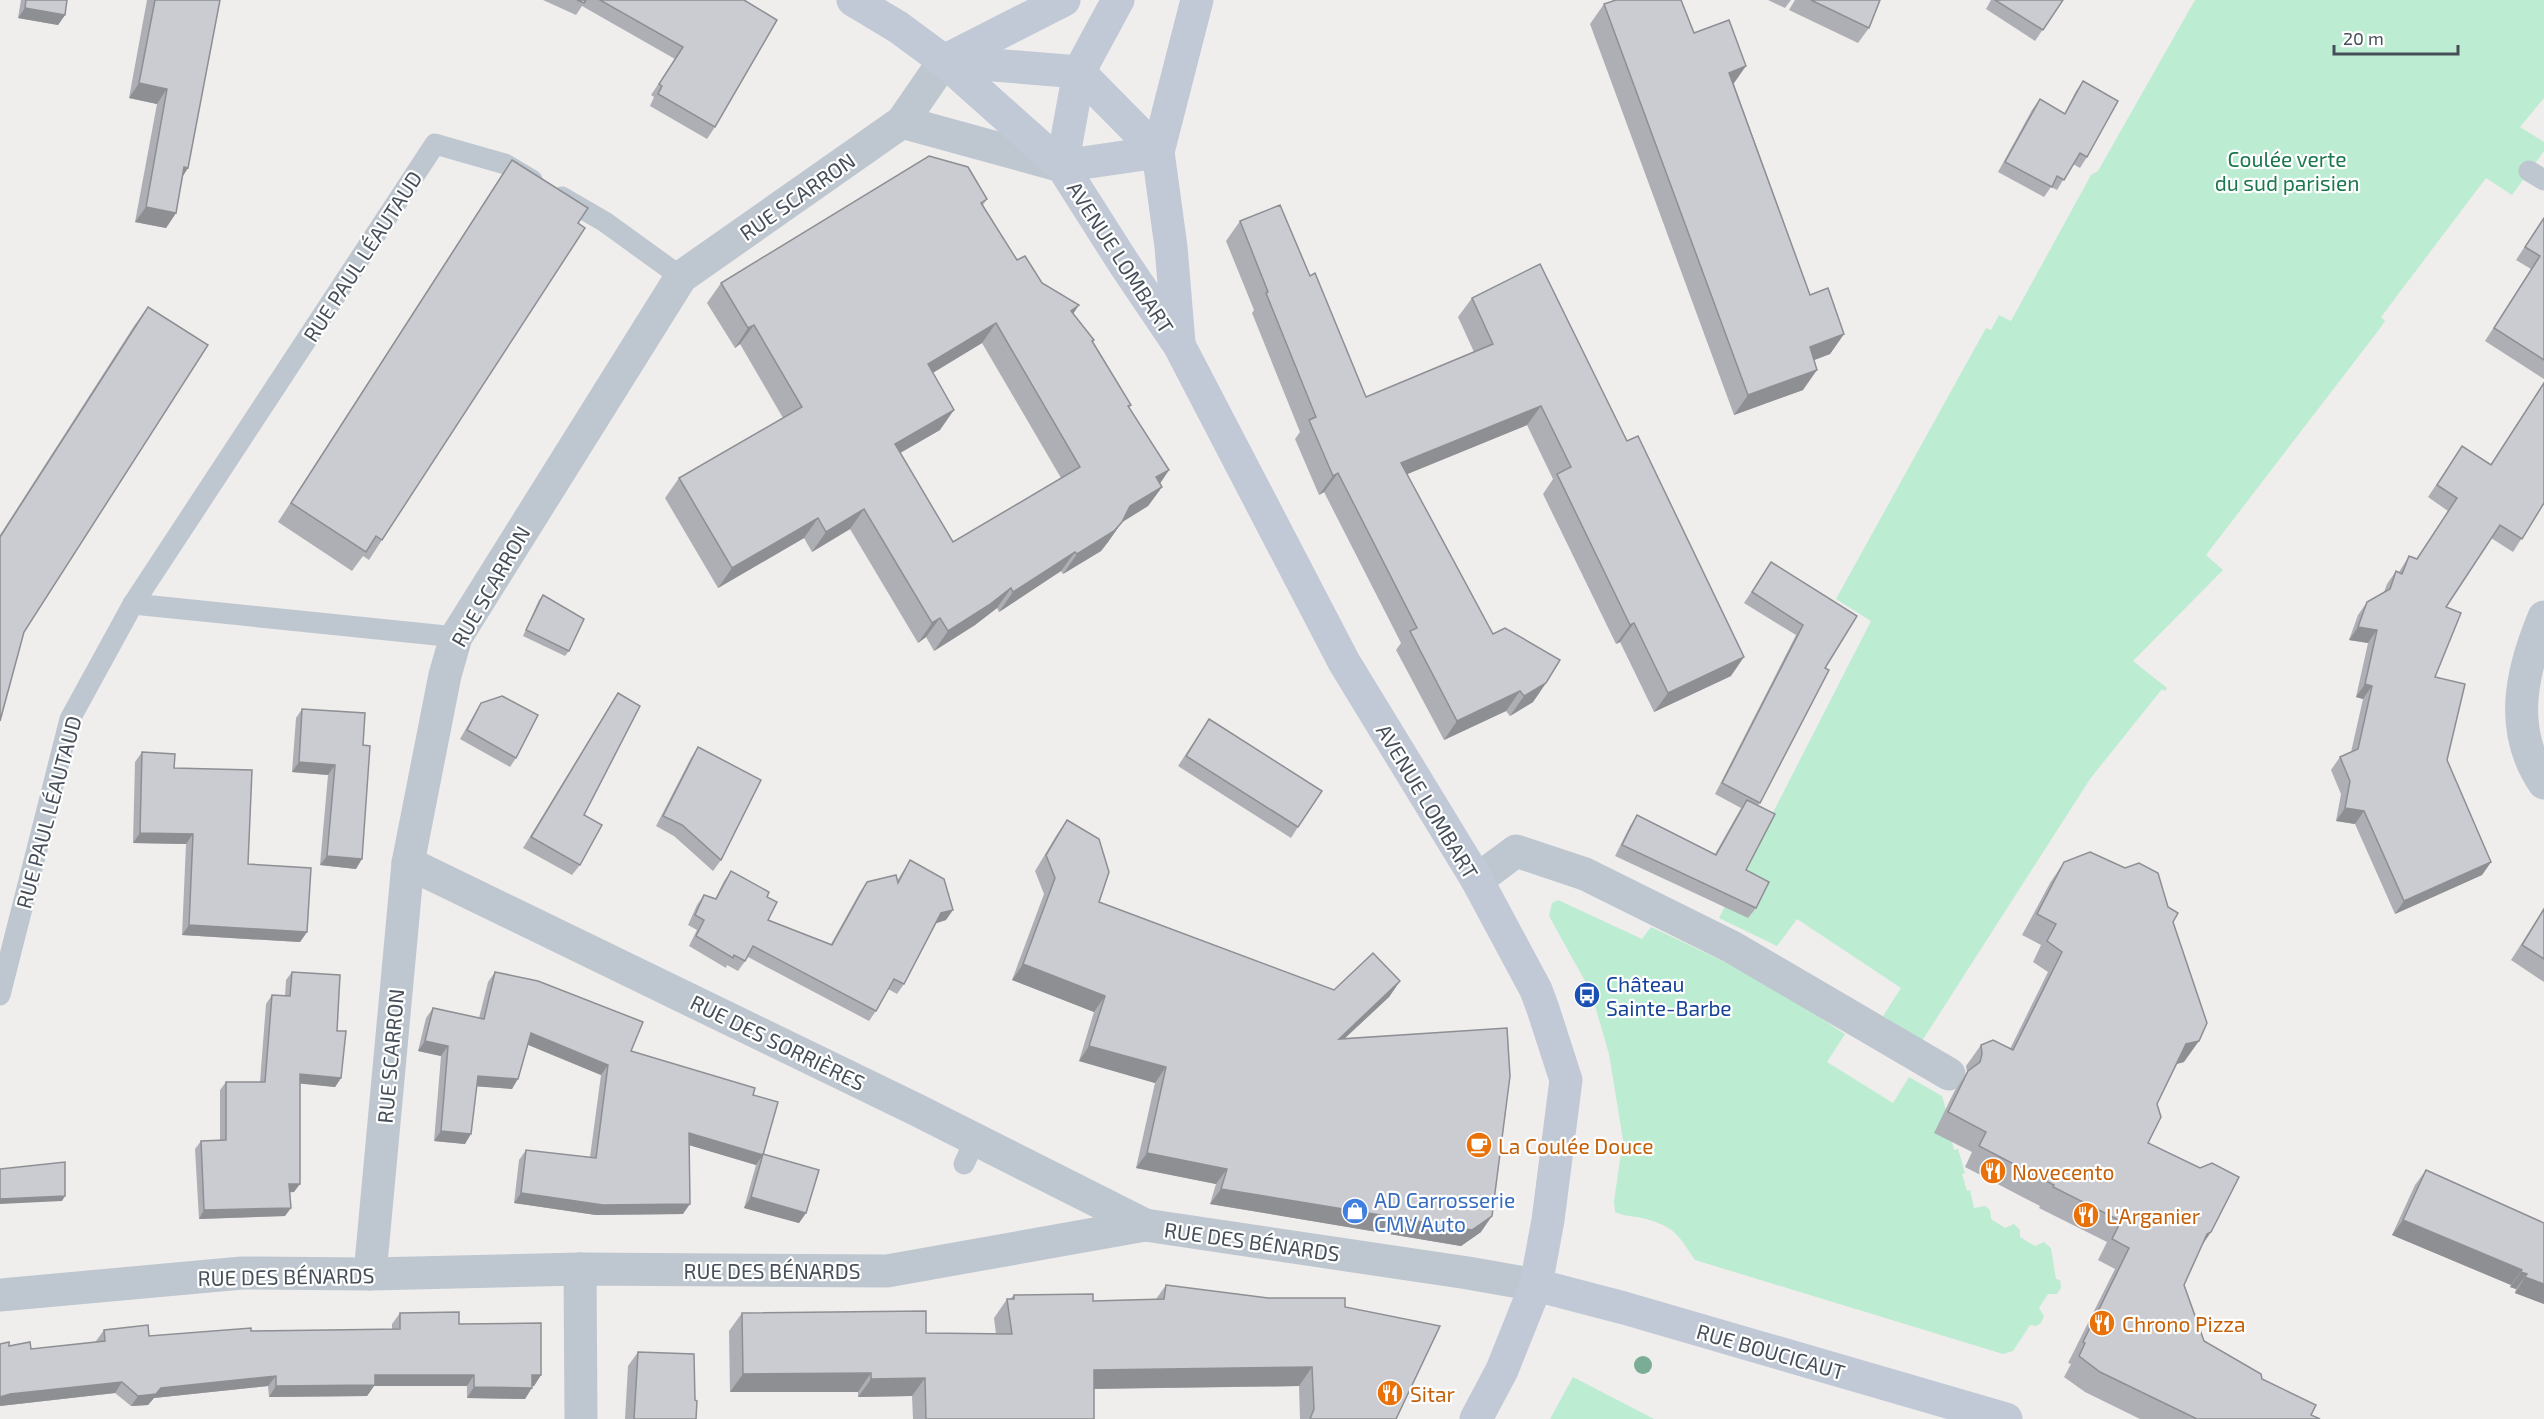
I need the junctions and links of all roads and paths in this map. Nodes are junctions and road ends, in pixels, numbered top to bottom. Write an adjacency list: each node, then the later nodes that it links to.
1 (853, 0): 5 (main road)
2 (1064, 0): 5 (main road)
3 (1118, 0): 6 (main road, AVENUE LOMBART)
4 (1197, 0): 8 (main road, AVENUE LOMBART)
5 (944, 61): 6 (main road); 7 (street, RUE SCARRON); 9 (main road)
6 (1079, 72): 8 (main road); 9 (main road, AVENUE LOMBART)
7 (902, 122): 9 (street); 10 (street, RUE SCARRON)
8 (1158, 152): 9 (main road); 11 (main road, AVENUE LOMBART)
9 (1062, 166): 11 (main road, AVENUE LOMBART)
10 (681, 277): 12 (lane, RUE PAUL LÉAUTAUD); 14 (street, RUE SCARRON)
11 (1179, 345): 17 (main road, AVENUE LOMBART)
12 (133, 604): 14 (lane); 18 (lane, RUE PAUL LÉAUTAUD)
13 (2544, 617): 15 (street)
14 (456, 637): 16 (street, RUE SCARRON)
15 (2544, 783)
16 (408, 863): 20 (street, RUE DES SORRIÈRES); 22 (street, RUE SCARRON)
17 (1477, 880): 19 (street); 23 (main road, AVENUE LOMBART)
18 (0, 995)
19 (1949, 1074)
20 (1145, 1225): 21 (street, RUE DES BÉNARDS); 23 (street, RUE DES BÉNARDS)
21 (580, 1269): 22 (street, RUE DES BÉNARDS); 25 (street)
22 (370, 1274): 24 (street, RUE DES BÉNARDS)
23 (1536, 1285): 26 (main road, AVENUE LOMBART); 27 (main road, RUE BOUCICAUT)
24 (0, 1295)
25 (581, 1419)
26 (1476, 1419)
27 (2007, 1419)

